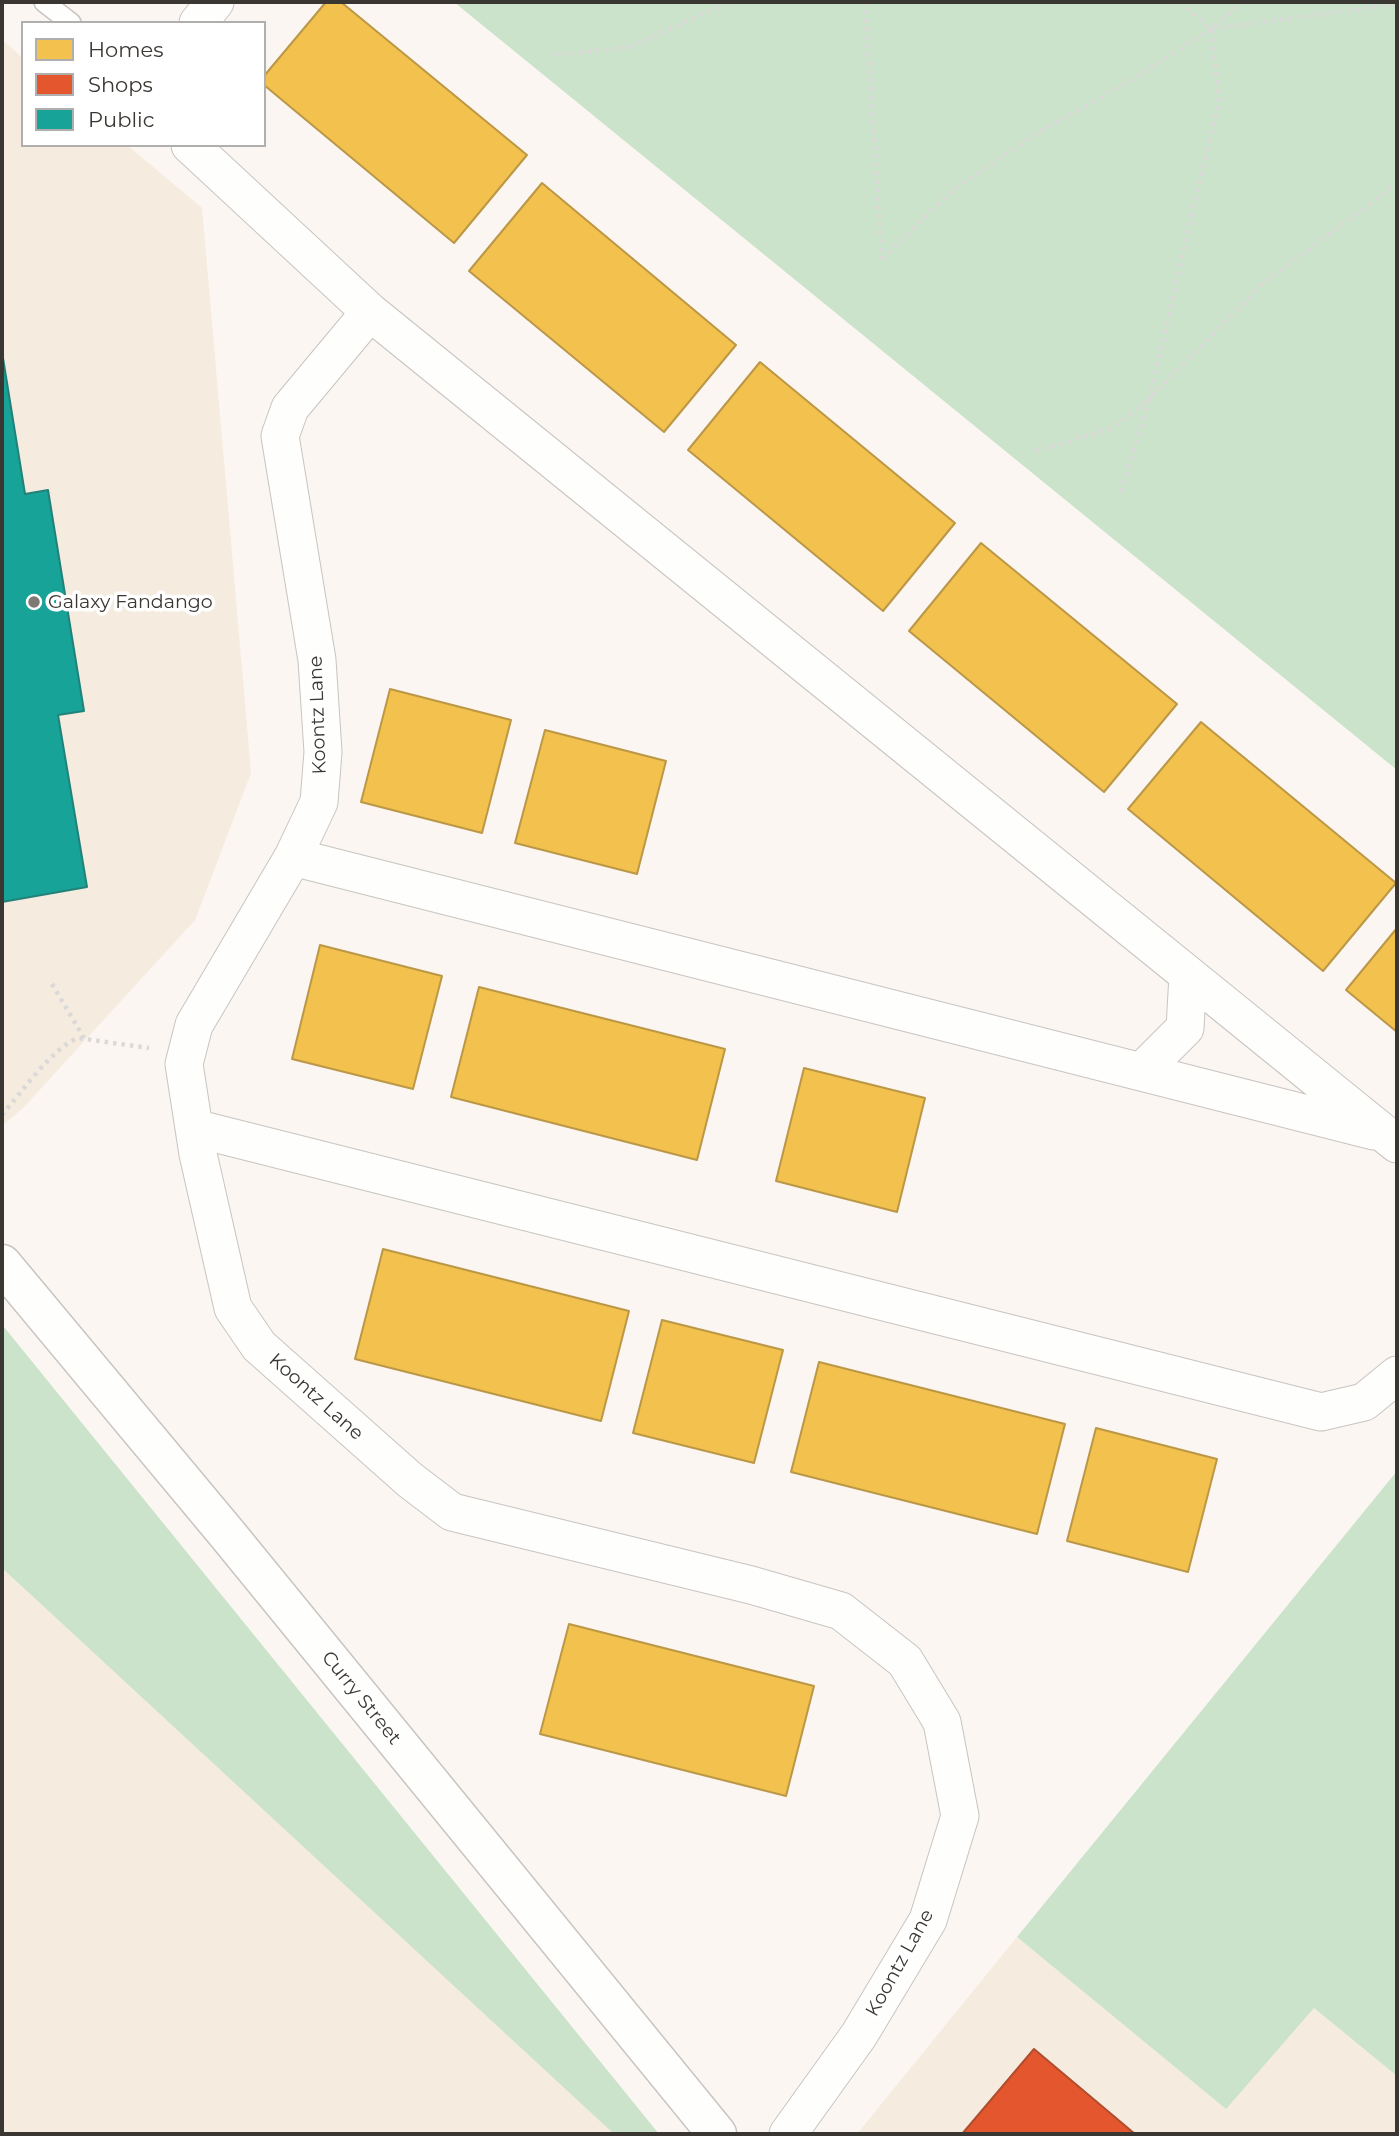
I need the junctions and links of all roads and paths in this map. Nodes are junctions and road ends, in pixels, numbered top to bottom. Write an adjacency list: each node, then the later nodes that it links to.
1 (44, 2): 8 (lane)
2 (215, 2): 9 (street)
3 (728, 2): 11 (path)
4 (864, 2): 10 (path)
5 (1180, 2): 10 (path)
6 (1242, 2): 10 (path)
7 (1397, 4): 10 (path)
8 (68, 21)
9 (200, 21)
10 (1211, 29): 15 (path)
11 (554, 55)
12 (192, 147): 14 (street)
13 (1397, 184): 15 (path)
14 (370, 312): 18 (street, Koontz Lane); 19 (street)
15 (1149, 399): 16 (path); 17 (path)
16 (1035, 451)
17 (1121, 492)
18 (293, 857): 23 (street); 25 (street, Koontz Lane)
19 (1188, 975): 23 (street); 26 (street)
20 (52, 984): 21 (path)
21 (84, 1038): 22 (path); 24 (path)
22 (162, 1050)
23 (1141, 1072): 26 (street)
24 (2, 1115)
25 (194, 1128): 28 (street); 30 (street, Koontz Lane)
26 (1391, 1139)
27 (2, 1264): 29 (street, Curry Street)
28 (1397, 1375)
29 (717, 2134)
30 (788, 2134)

